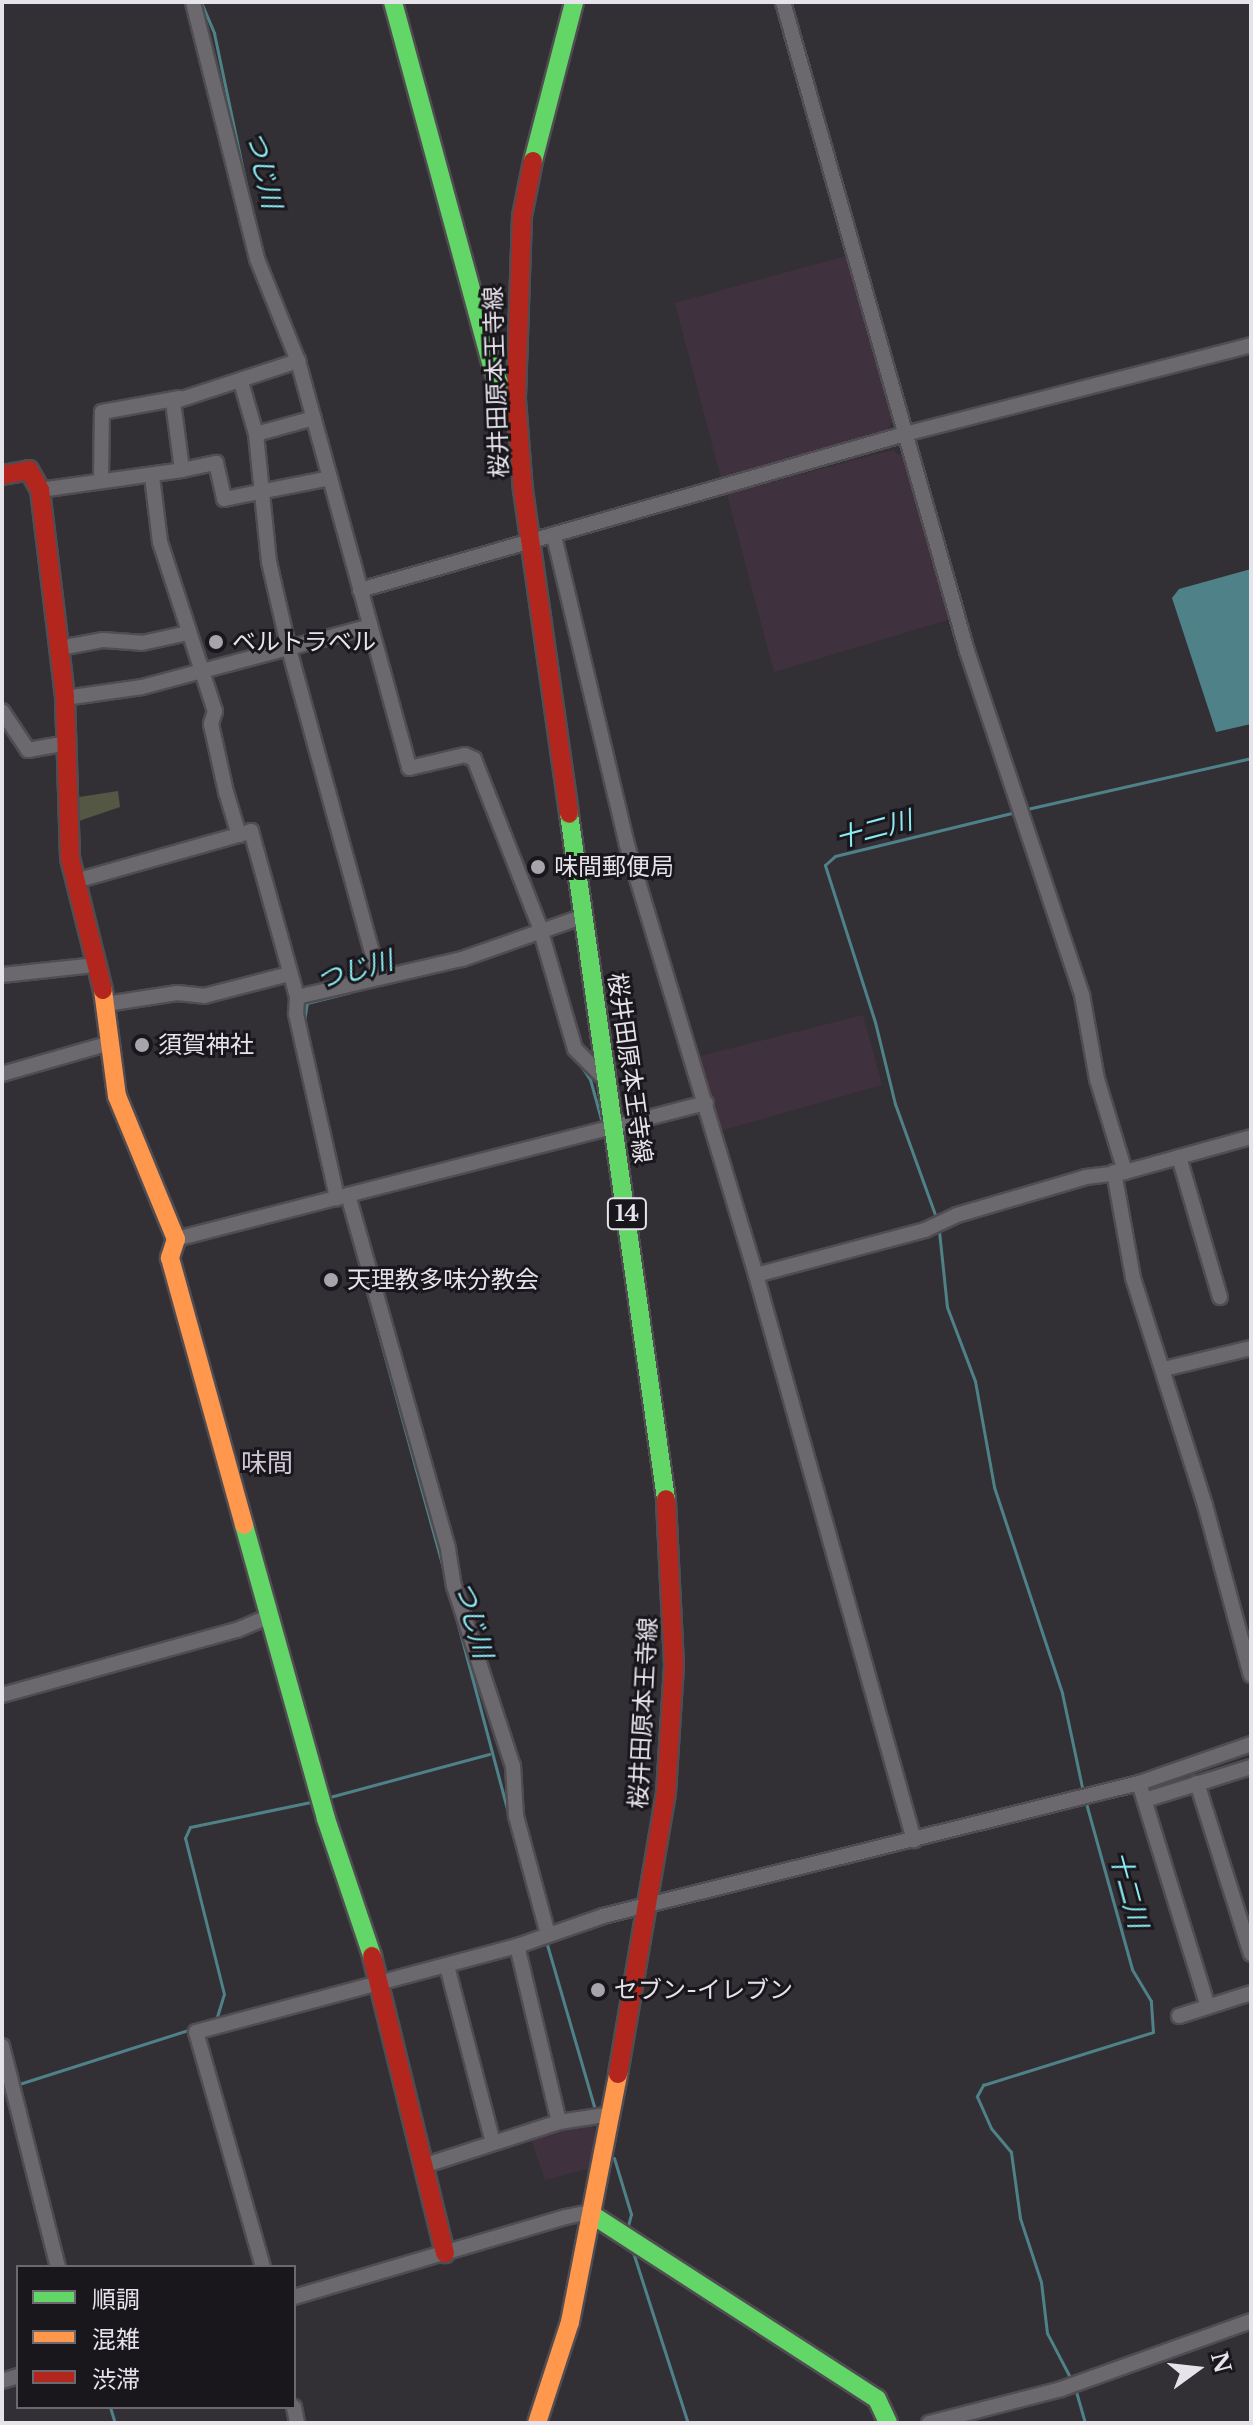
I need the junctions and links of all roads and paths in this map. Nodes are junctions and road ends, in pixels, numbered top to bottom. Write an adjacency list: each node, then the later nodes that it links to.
1 (193, 2): 6 (street)
2 (393, 2): 9 (street)
3 (574, 2): 9 (street, 桜井田原本王寺線 / 14)
4 (783, 2): 12 (street)
5 (1251, 345): 12 (street)
6 (298, 361): 7 (street); 10 (street)
7 (241, 382): 8 (street); 11 (street)
8 (181, 398): 13 (street); 17 (street)
9 (516, 400): 21 (street, 桜井田原本王寺線 / 14)
10 (314, 418): 11 (street); 16 (street)
11 (256, 434): 19 (street)
12 (905, 434): 20 (street); 48 (street)
13 (182, 470): 15 (street); 19 (street)
14 (2, 475): 18 (street)
15 (152, 476): 17 (street); 24 (street)
16 (330, 478): 19 (street); 22 (street)
17 (101, 480): 18 (street)
18 (40, 490): 25 (street)
19 (262, 495): 26 (street)
20 (554, 536): 21 (street); 44 (street)
21 (532, 542): 22 (street); 33 (street, 桜井田原本王寺線 / 14)
22 (360, 590): 23 (street)
23 (368, 627): 26 (street); 34 (street)
24 (188, 633): 25 (street); 27 (street)
25 (60, 648): 28 (street)
26 (289, 649): 27 (street); 38 (street)
27 (203, 669): 28 (street); 31 (street)
28 (65, 698): 30 (street)
29 (2, 711): 30 (street)
30 (63, 744): 32 (street)
31 (239, 835): 32 (street); 36 (street)
32 (75, 881): 35 (street)
33 (584, 916): 34 (street); 43 (street, 桜井田原本王寺線 / 14)
34 (541, 931): 38 (street); 43 (street)
35 (96, 965): 37 (street); 40 (street)
36 (289, 974): 39 (street); 40 (street)
37 (2, 975)
38 (379, 978): 39 (street)
39 (297, 997): 49 (street)
40 (106, 1004): 41 (street)
41 (110, 1043): 42 (street); 50 (street)
42 (2, 1074)
43 (608, 1082): 45 (street, 桜井田原本王寺線 / 14)
44 (706, 1103): 45 (street); 51 (street)
45 (614, 1126): 49 (street); 64 (street, 桜井田原本王寺線 / 14)
46 (1251, 1137): 47 (street)
47 (1179, 1157): 48 (street); 52 (street)
48 (1120, 1172): 51 (street); 54 (street)
49 (342, 1196): 50 (street); 65 (street)
50 (176, 1239): 55 (street)
51 (756, 1275): 63 (street)
52 (1220, 1297)
53 (1251, 1348): 54 (street)
54 (1164, 1369): 56 (street)
55 (270, 1616): 57 (street); 69 (street)
56 (1251, 1675)
57 (2, 1695)
58 (1251, 1744): 60 (street)
59 (1251, 1767): 61 (street)
60 (1139, 1783): 62 (street); 63 (street)
61 (1197, 1783): 62 (street); 67 (street)
62 (1145, 1800): 71 (street)
63 (914, 1840): 64 (street)
64 (649, 1906): 65 (street); 74 (street, 桜井田原本王寺線 / 14)
65 (548, 1935): 66 (street)
66 (517, 1946): 68 (street); 75 (street)
67 (1251, 1954)
68 (447, 1966): 69 (street); 76 (street)
69 (382, 1984): 77 (street); 81 (street)
70 (1251, 1993): 71 (street)
71 (1208, 2007): 72 (street)
72 (1179, 2016)
73 (2, 2046): 80 (street)
74 (601, 2115): 75 (street); 78 (street, 桜井田原本王寺線 / 14)
75 (559, 2122): 76 (street)
76 (493, 2142): 77 (street)
77 (426, 2165): 79 (street)
78 (594, 2216): 79 (street); 84 (street, 桜井田原本王寺線 / 14); 85 (street)
79 (445, 2253): 82 (street)
80 (57, 2265)
81 (262, 2265)
82 (296, 2296)
83 (1251, 2321): 86 (street)
84 (537, 2423)
85 (888, 2423)
86 (929, 2423)

